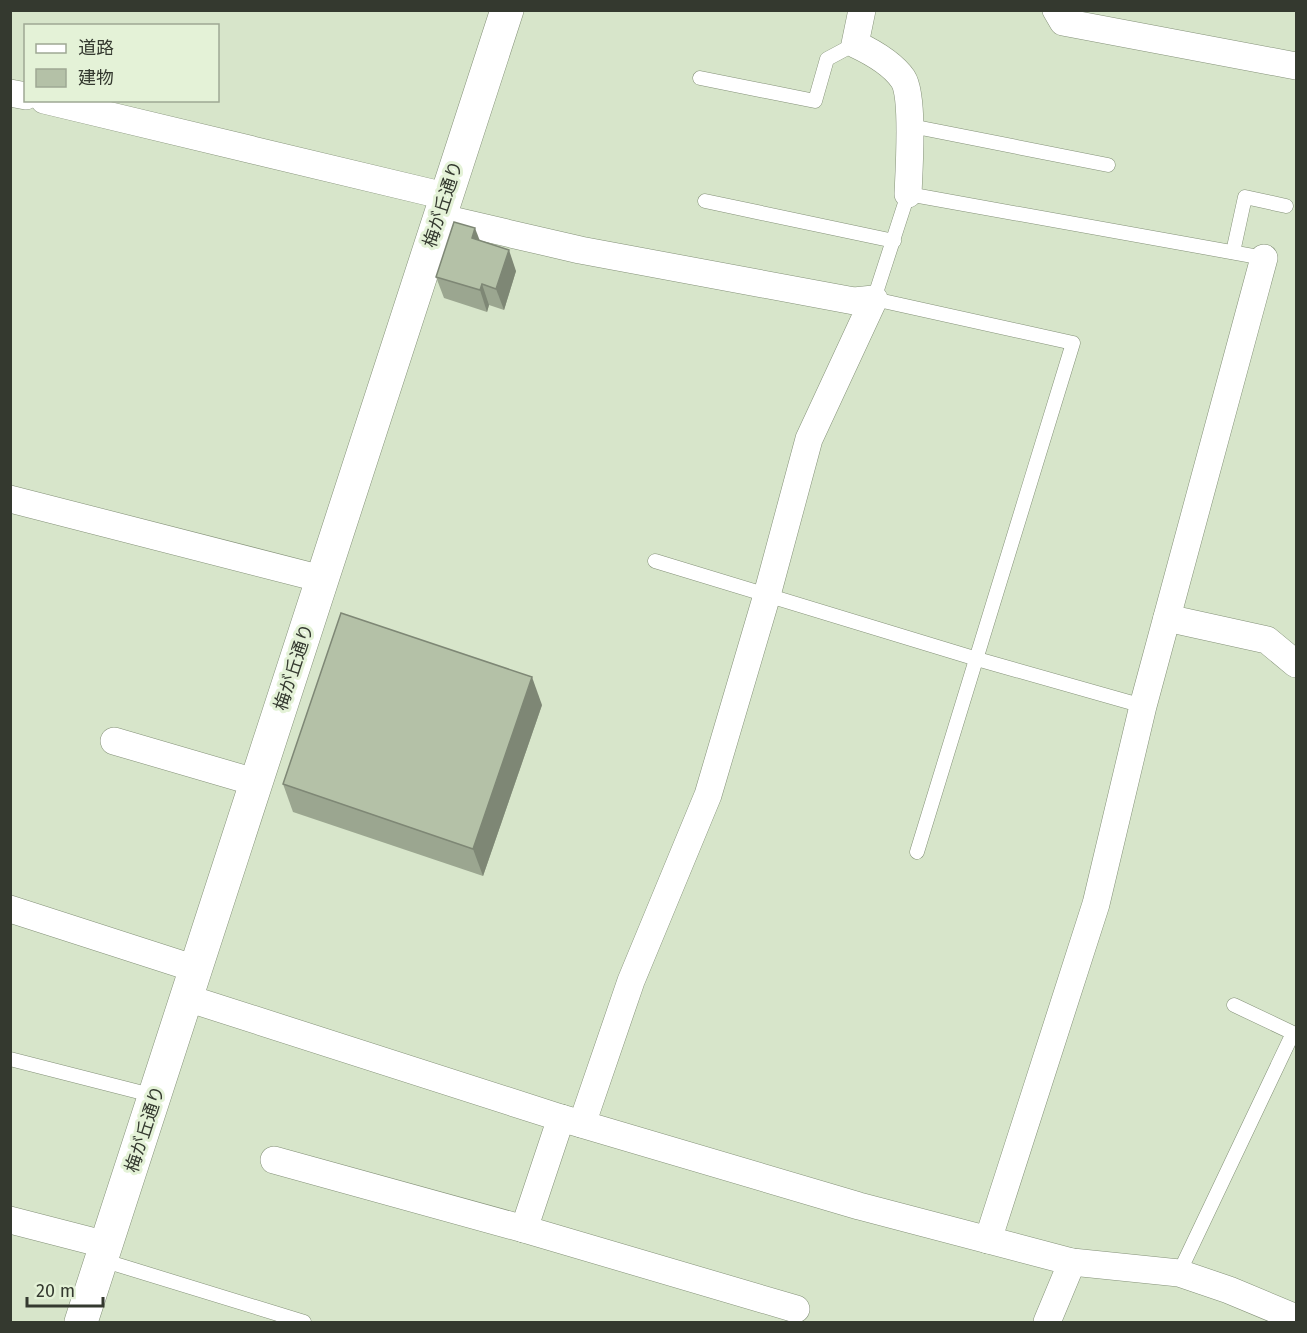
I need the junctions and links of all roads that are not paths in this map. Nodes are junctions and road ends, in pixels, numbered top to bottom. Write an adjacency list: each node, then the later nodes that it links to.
1 (507, 10): 13 (street, 梅が丘通り)
2 (862, 10): 4 (street)
3 (1056, 10): 5 (street)
4 (855, 44): 6 (lane); 8 (street)
5 (1296, 66)
6 (700, 78)
7 (51, 102): 13 (street)
8 (911, 126): 9 (lane); 10 (street)
9 (1108, 165)
10 (908, 194): 14 (lane); 15 (lane)
11 (705, 201): 14 (lane)
12 (1286, 206): 15 (lane)
13 (442, 207): 17 (street); 20 (street, 梅が丘通り)
14 (894, 242): 17 (lane)
15 (1233, 252): 16 (lane)
16 (1264, 258): 22 (street)
17 (874, 299): 21 (street); 23 (lane)
18 (10, 499): 20 (street)
19 (655, 561): 21 (lane)
20 (322, 579): 27 (street, 梅が丘通り)
21 (767, 595): 23 (lane); 34 (street)
22 (1167, 618): 24 (street); 25 (street)
23 (977, 659): 25 (lane); 28 (lane)
24 (1296, 664)
25 (1143, 706): 38 (street)
26 (114, 741): 27 (street)
27 (258, 783): 30 (street, 梅が丘通り)
28 (917, 852)
29 (10, 909): 30 (street)
30 (191, 984): 33 (street, 梅が丘通り); 34 (street)
31 (1234, 1005): 41 (lane)
32 (10, 1059): 33 (lane)
33 (155, 1096): 39 (street, 梅が丘通り)
34 (571, 1121): 37 (street); 38 (street)
35 (274, 1160): 37 (street)
36 (10, 1220): 39 (street)
37 (524, 1229): 42 (street)
38 (988, 1239): 40 (street)
39 (105, 1252): 44 (street, 梅が丘通り); 45 (lane)
40 (1072, 1262): 41 (street); 46 (street)
41 (1179, 1273): 43 (street)
42 (796, 1309)
43 (1296, 1318)
44 (81, 1323)
45 (304, 1323)
46 (1047, 1323)

